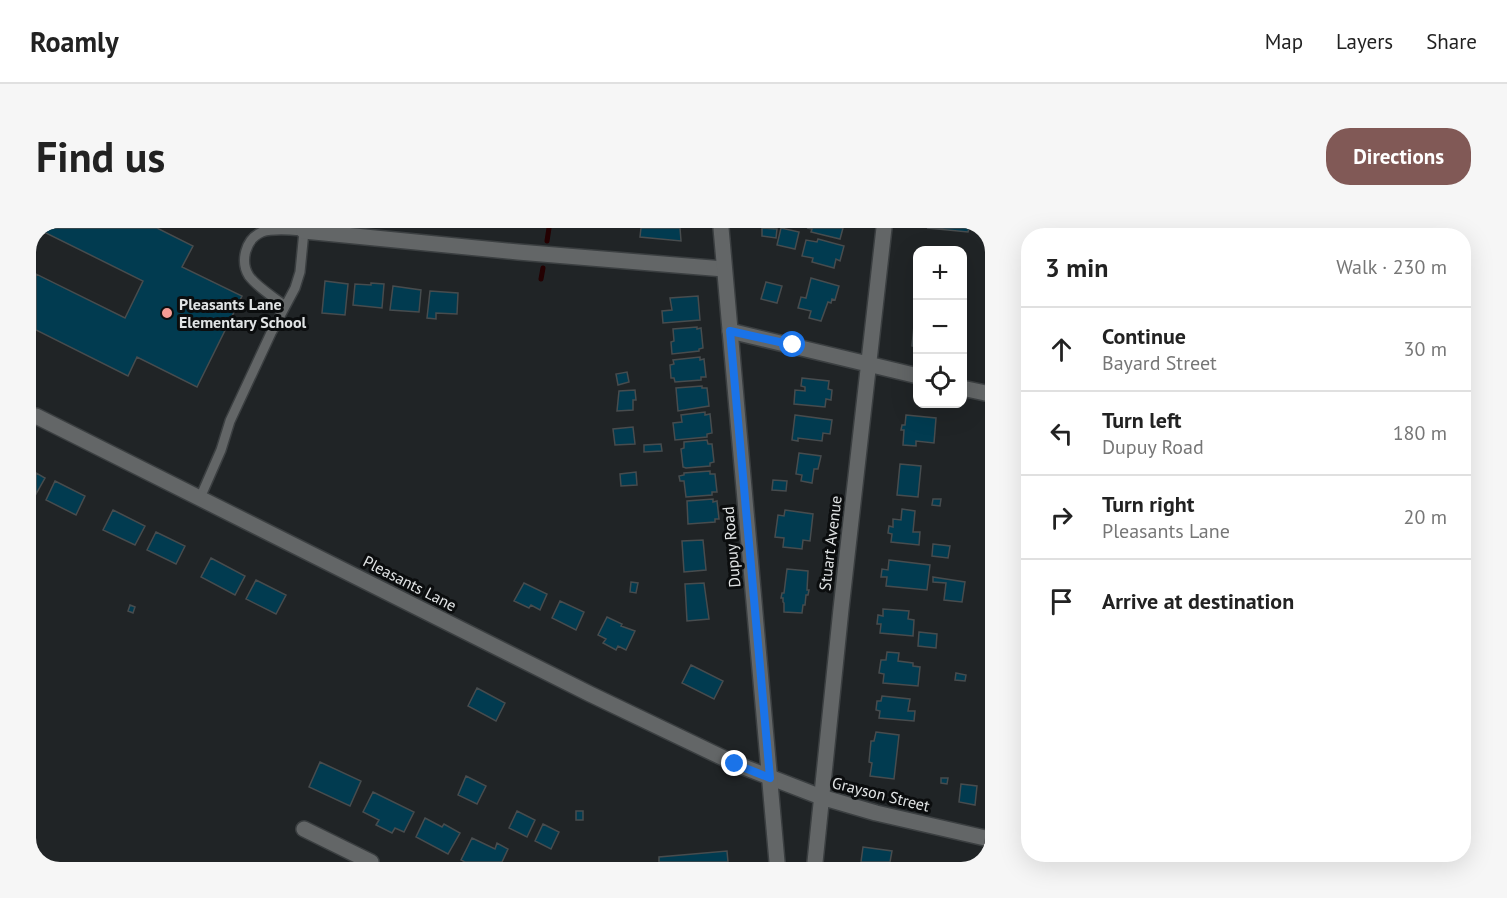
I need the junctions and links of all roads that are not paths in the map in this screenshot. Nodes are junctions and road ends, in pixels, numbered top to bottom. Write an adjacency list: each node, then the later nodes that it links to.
1 (721, 228): 4 (street, Dupuy Road)
2 (885, 228): 7 (street, Stuart Avenue)
3 (304, 229): 4 (street); 5 (lane); 5 (lane)
4 (724, 269): 6 (street, Dupuy Road)
5 (285, 306): 12 (lane)
6 (730, 331): 7 (street); 13 (street, Dupuy Road)
7 (868, 364): 8 (street); 14 (street, Stuart Avenue)
8 (913, 375)
9 (967, 389): 10 (street)
10 (985, 393)
11 (36, 416): 12 (street, Pleasants Lane)
12 (200, 498): 13 (street, Pleasants Lane)
13 (770, 778): 14 (street, Grayson Street); 18 (street, Dupuy Road)
14 (822, 797): 16 (street, Grayson Street); 19 (street, Stuart Avenue)
15 (304, 829): 17 (street)
16 (985, 838)
17 (371, 862)
18 (777, 862)
19 (815, 862)

